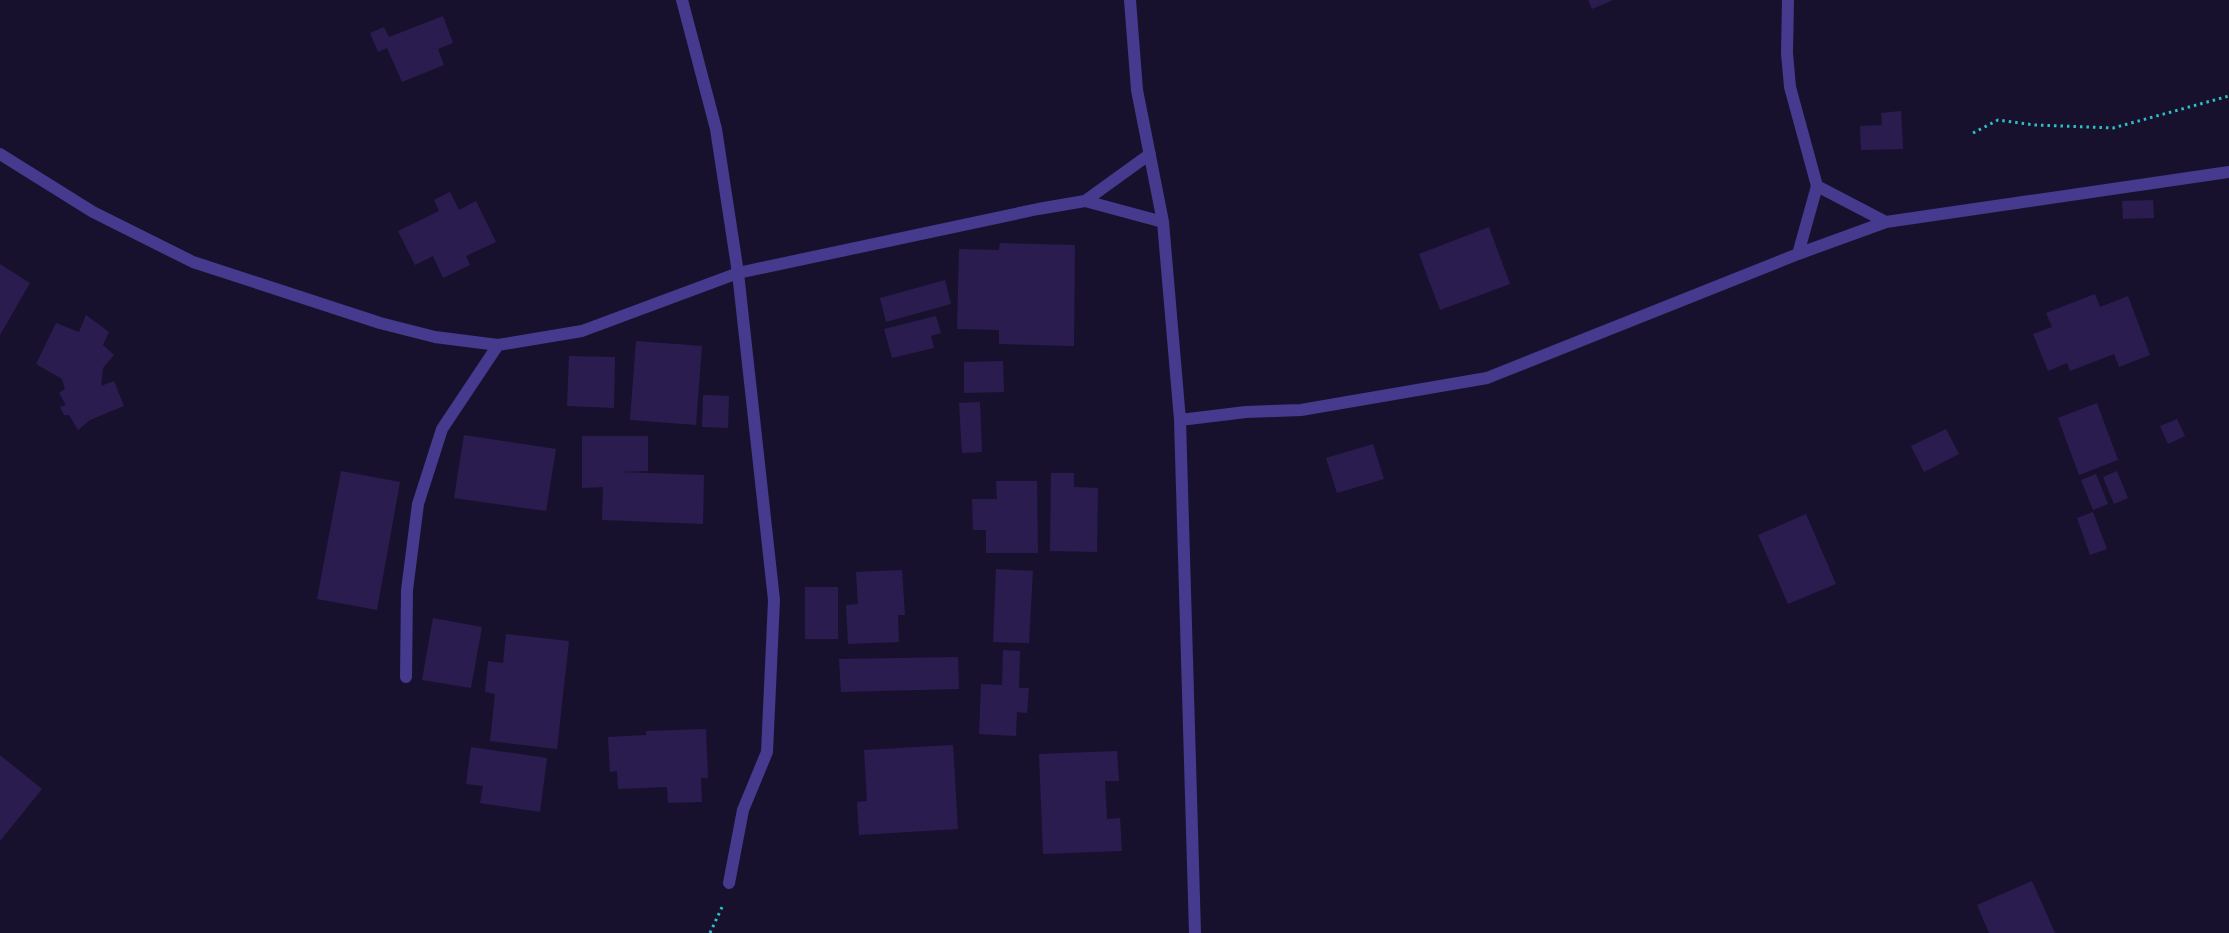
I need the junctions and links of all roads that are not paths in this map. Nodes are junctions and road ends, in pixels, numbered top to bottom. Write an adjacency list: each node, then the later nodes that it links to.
1 (682, 0): 12 (street)
2 (1130, 0): 5 (street)
3 (1788, 0): 7 (street)
4 (0, 154): 13 (street)
5 (1150, 154): 8 (street); 9 (street)
6 (2229, 172): 10 (street)
7 (1818, 186): 10 (street); 11 (street)
8 (1084, 202): 9 (street); 12 (street)
9 (1163, 222): 14 (street)
10 (1886, 222): 11 (street)
11 (1798, 254): 14 (street)
12 (738, 273): 13 (street); 16 (street)
13 (498, 345): 15 (street)
14 (1180, 420): 17 (street)
15 (406, 677)
16 (728, 883)
17 (1195, 933)

